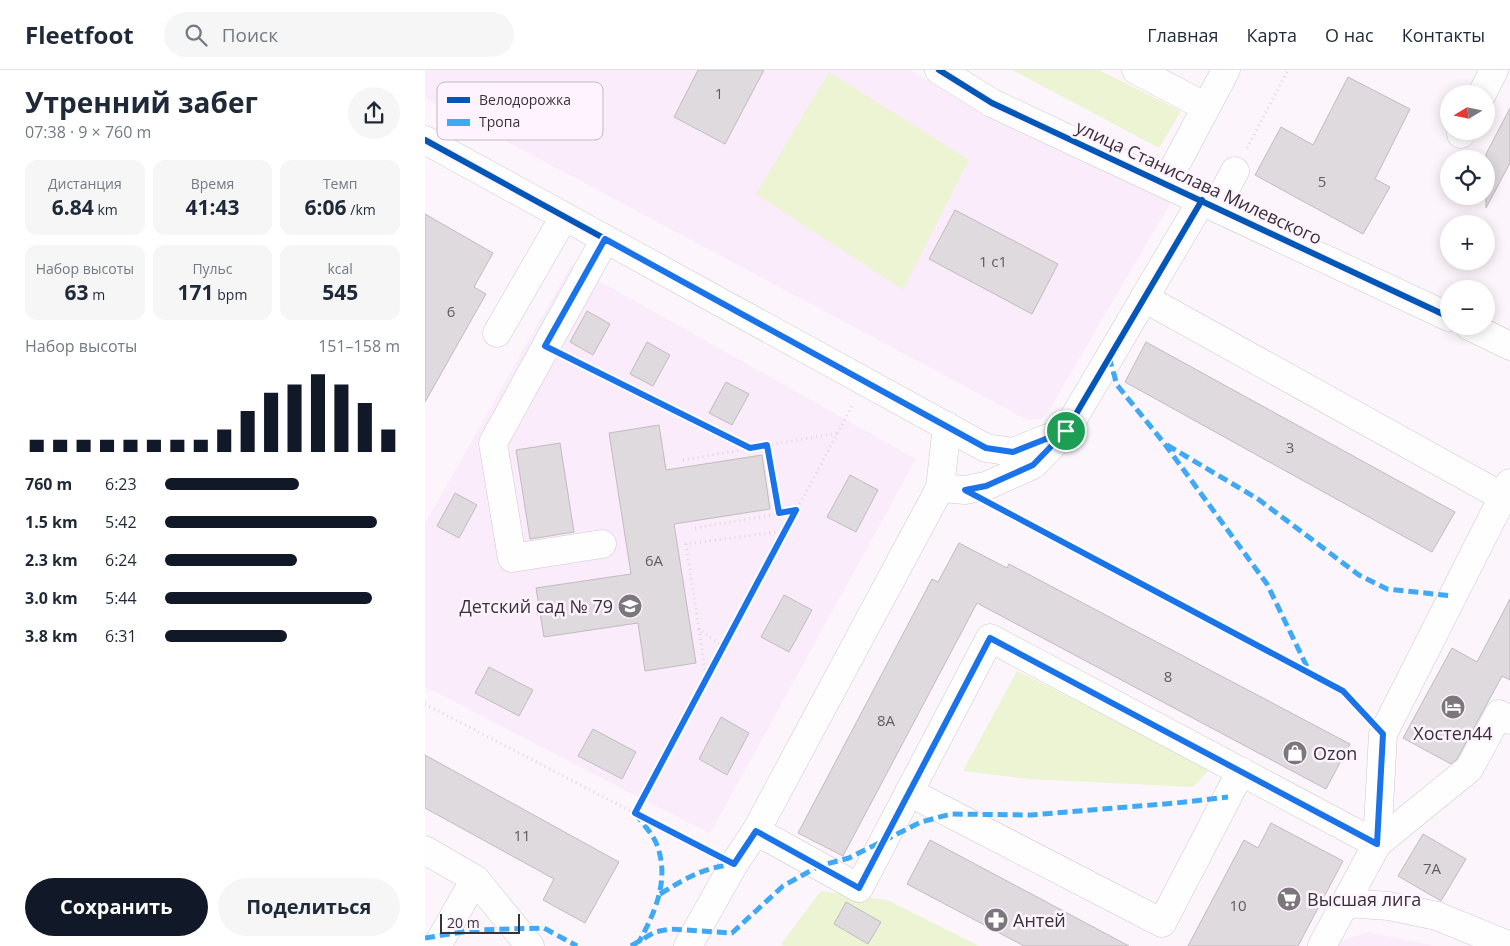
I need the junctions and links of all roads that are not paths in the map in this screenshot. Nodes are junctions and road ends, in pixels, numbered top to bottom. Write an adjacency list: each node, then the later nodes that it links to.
1 (939, 70): 9 (street, улица Станислава Милевского)
2 (1136, 70): 6 (street)
3 (1225, 70): 6 (street)
4 (1494, 70): 5 (street)
5 (1486, 85)
6 (1206, 107): 9 (street)
7 (425, 140): 11 (street)
8 (1235, 171): 10 (street)
9 (1166, 183): 10 (street, улица Станислава Милевского)
10 (1209, 203): 13 (street); 14 (street, улица Станислава Милевского)
11 (564, 217): 12 (street); 15 (street)
12 (605, 239): 18 (street); 22 (street)
13 (1144, 298): 19 (street); 21 (street)
14 (1440, 313)
15 (497, 333)
16 (1490, 335): 17 (street)
17 (1507, 342)
18 (947, 426): 19 (street); 20 (street)
19 (1066, 431): 20 (street)
20 (952, 489): 26 (street)
21 (1506, 490): 27 (street)
22 (602, 544)
23 (1510, 720): 27 (street)
24 (1241, 771): 25 (street); 25 (street); 27 (street)
25 (909, 792): 26 (street)
26 (756, 831): 33 (street)
27 (1377, 844): 30 (street)
28 (425, 850): 29 (street)
29 (475, 879): 31 (street); 32 (street)
30 (1346, 903): 34 (street); 35 (street)
31 (437, 946)
32 (529, 946)
33 (688, 946)
34 (1323, 946)
35 (1510, 946)

